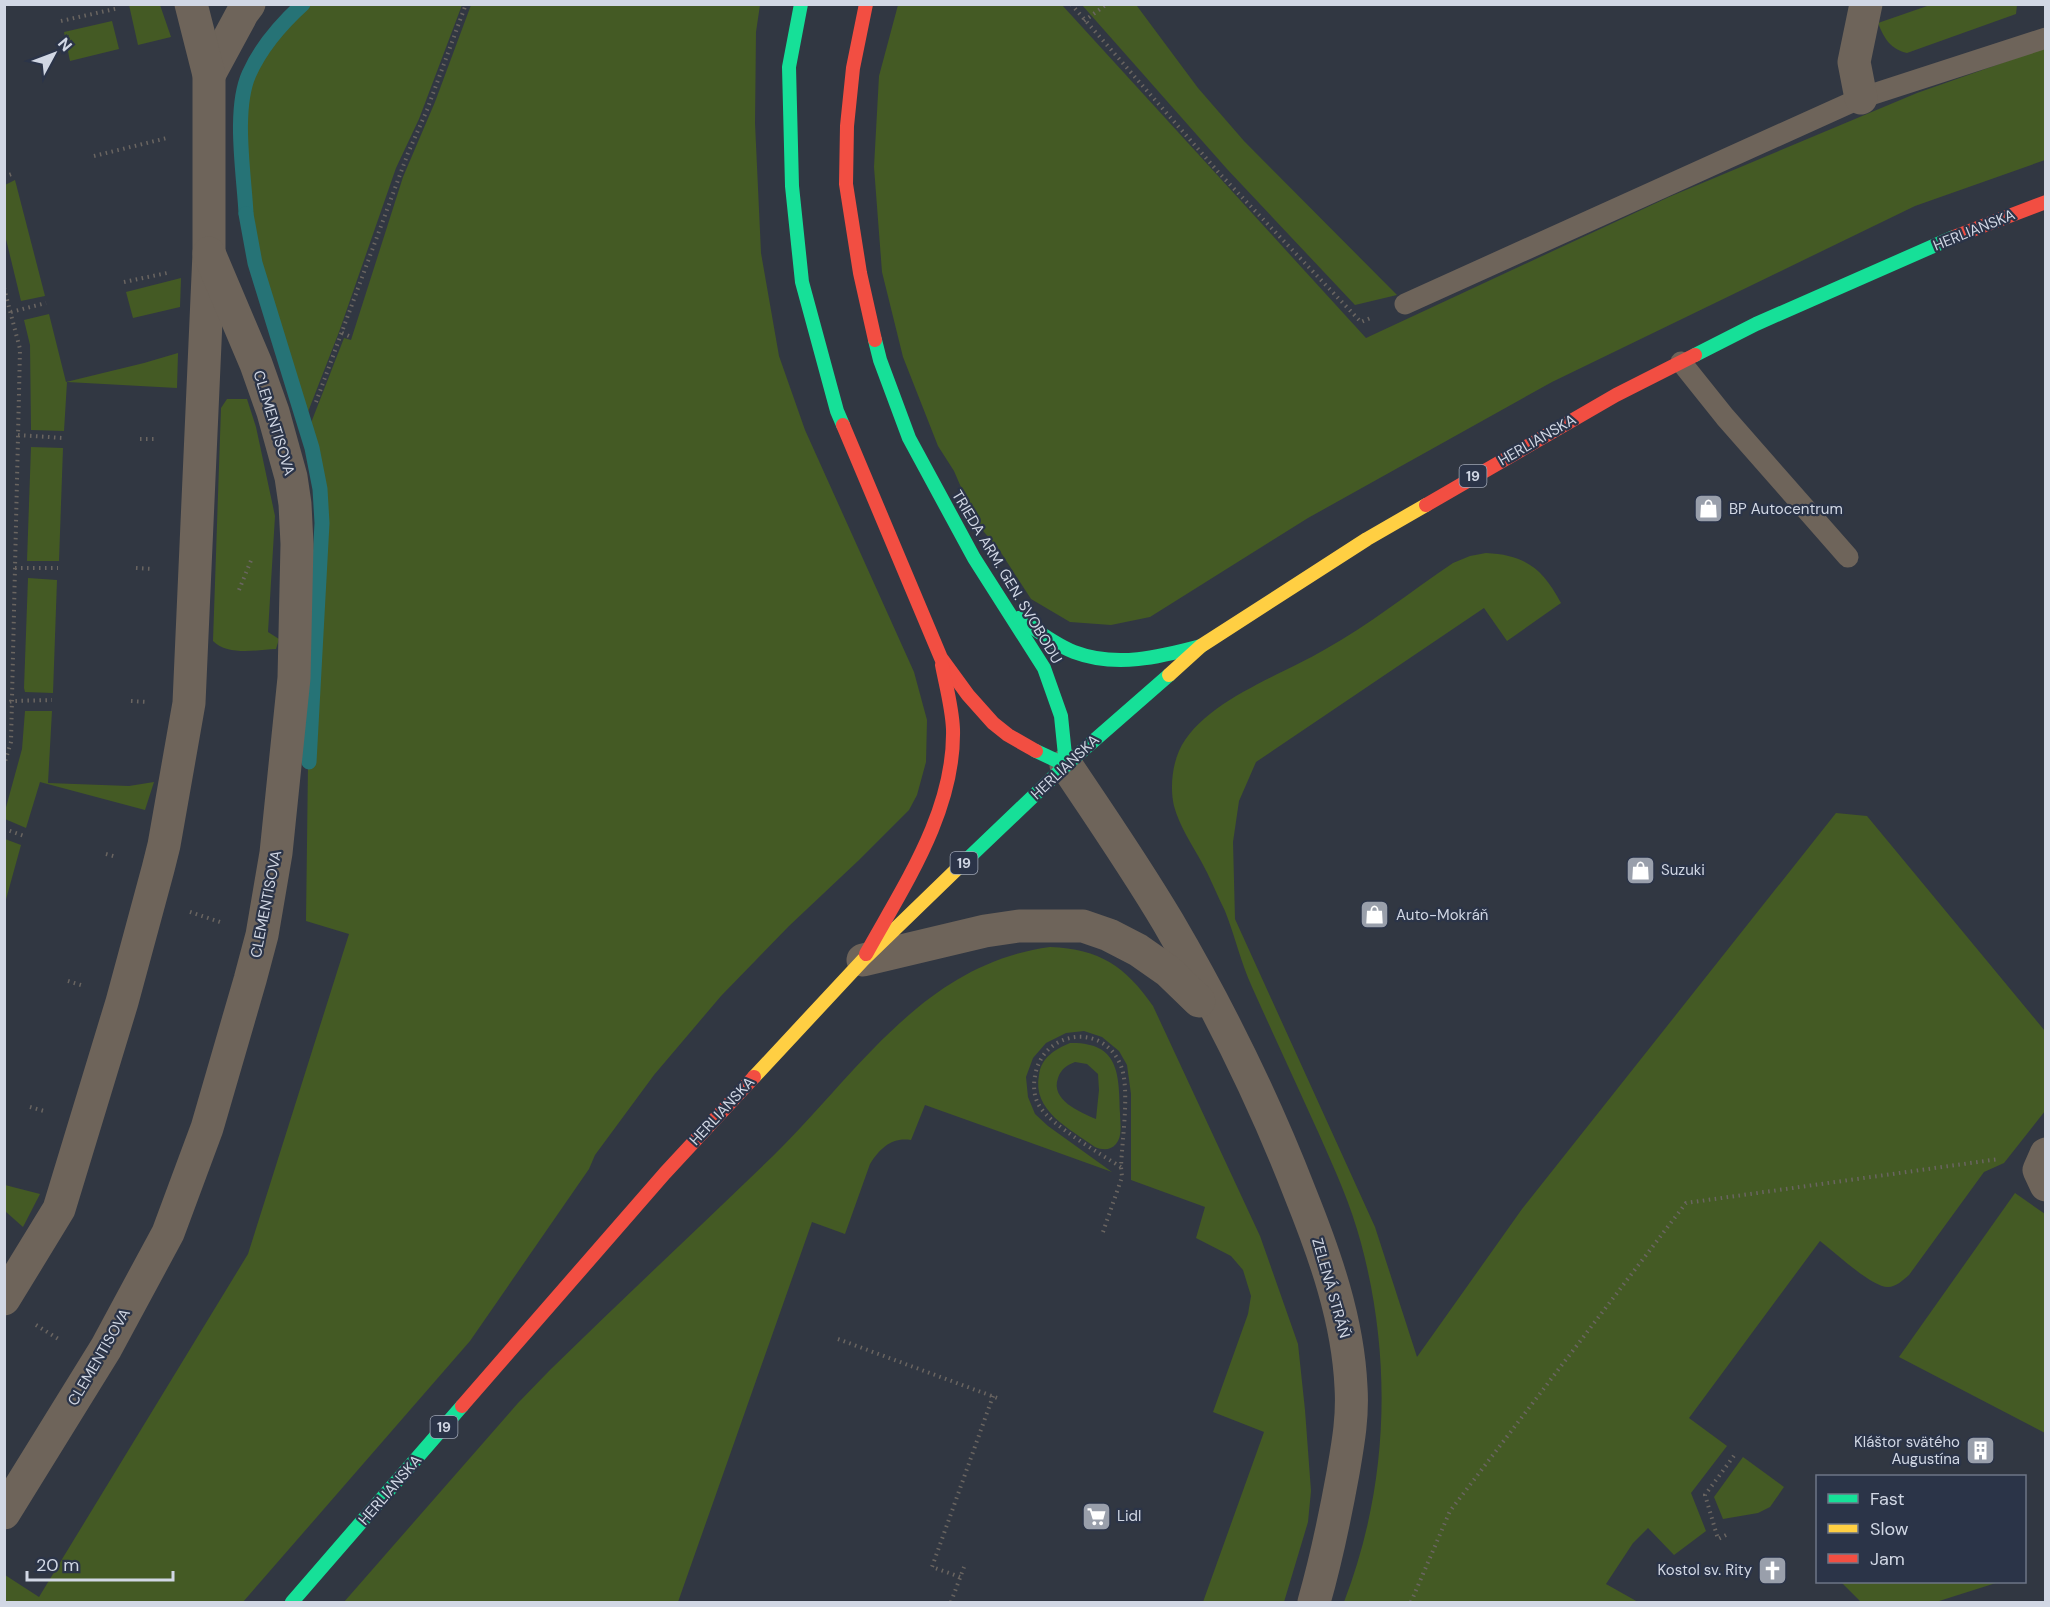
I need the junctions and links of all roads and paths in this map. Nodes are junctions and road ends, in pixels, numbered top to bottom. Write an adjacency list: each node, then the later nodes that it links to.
1 (191, 4): 13 (street, CLEMENTISOVA)
2 (249, 4): 13 (street)
3 (466, 4): 25 (path)
4 (801, 4): 38 (main road)
5 (866, 4): 36 (main road, TRIEDA ARM. GEN. SVOBODU)
6 (1071, 4): 11 (path)
7 (1107, 4): 11 (path)
8 (1866, 4): 14 (street)
9 (119, 8): 10 (path)
10 (60, 21)
11 (1084, 21): 23 (path)
12 (2046, 38): 14 (lane)
13 (209, 75): 15 (street, CLEMENTISOVA)
14 (1861, 98): 23 (lane)
15 (209, 127): 16 (path); 20 (street, CLEMENTISOVA)
16 (94, 156)
17 (14, 173): 18 (path)
18 (4, 177)
19 (2046, 202): 27 (main road, HERLIANSKA / 19)
20 (209, 253): 30 (street, CLEMENTISOVA); 53 (street, CLEMENTISOVA)
21 (4, 288): 24 (path)
22 (46, 303): 24 (path)
23 (1405, 304)
24 (11, 312): 28 (path)
25 (342, 333): 26 (path); 30 (path)
26 (351, 337)
27 (1681, 362): 32 (lane); 37 (main road, HERLIANSKA / 19)
28 (18, 435): 29 (path); 33 (path)
29 (63, 438)
30 (283, 448): 60 (street, CLEMENTISOVA)
31 (254, 554): 35 (path)
32 (1848, 557)
33 (15, 568): 34 (path); 40 (path)
34 (58, 568)
35 (237, 594)
36 (1008, 610): 37 (main road); 43 (main road, TRIEDA ARM. GEN. SVOBODU)
37 (1201, 646): 43 (main road, HERLIANSKA / 19)
38 (941, 658): 43 (main road); 48 (main road)
39 (52, 700): 40 (path)
40 (12, 701): 41 (path); 42 (path)
41 (4, 704)
42 (4, 765)
43 (1066, 765): 48 (main road, HERLIANSKA / 19); 49 (street, ZELENÁ STRÁŇ)
44 (4, 829): 45 (path)
45 (24, 836)
46 (189, 912): 47 (path)
47 (221, 922)
48 (863, 960): 49 (street); 64 (main road, HERLIANSKA / 19)
49 (1224, 1025): 66 (street, ZELENÁ STRÁŇ)
50 (2009, 1157): 67 (path)
51 (1121, 1167): 51 (path); 52 (path)
52 (1103, 1232)
53 (4, 1299)
54 (34, 1323): 56 (path)
55 (838, 1339): 57 (path)
56 (63, 1342)
57 (993, 1396): 58 (path); 63 (path)
58 (1000, 1399)
59 (1736, 1453): 61 (path)
60 (4, 1512)
61 (1725, 1535)
62 (964, 1567): 63 (path)
63 (960, 1577): 65 (path)
64 (292, 1602)
65 (951, 1602)
66 (1314, 1602)
67 (1411, 1602)

